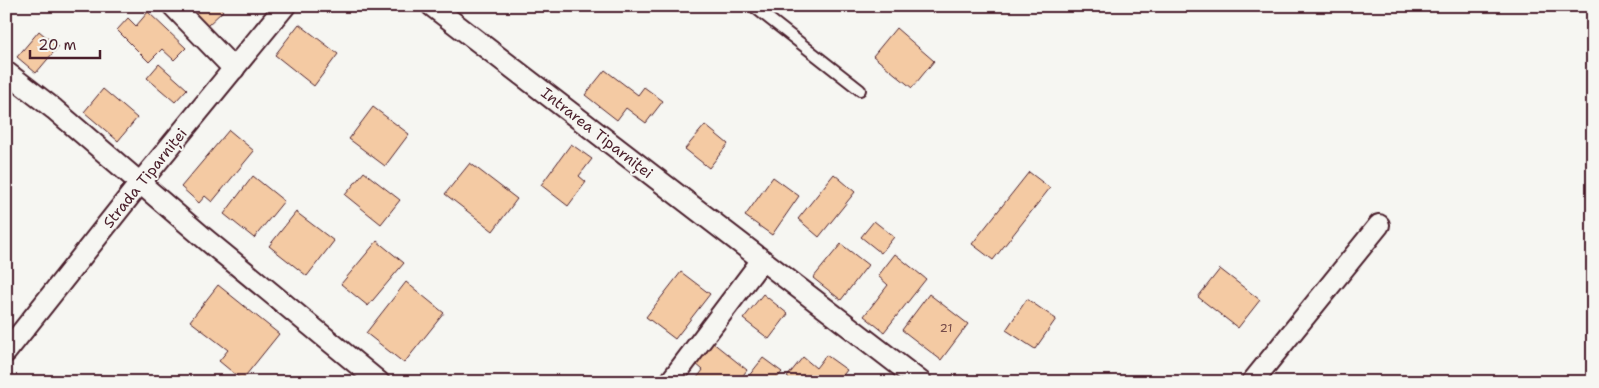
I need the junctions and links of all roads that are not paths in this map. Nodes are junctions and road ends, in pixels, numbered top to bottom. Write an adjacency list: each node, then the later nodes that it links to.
1 (173, 6): 5 (street)
2 (285, 6): 5 (street, Strada Tiparniței)
3 (432, 6): 10 (street, Intrarea Tiparniței)
4 (753, 6): 7 (lane)
5 (234, 69): 8 (street, Strada Tiparniței)
6 (6, 72): 8 (street)
7 (860, 90)
8 (140, 183): 11 (street, Strada Tiparniței); 12 (street)
9 (1379, 225): 15 (street)
10 (762, 260): 13 (street); 14 (street, Intrarea Tiparniței)
11 (6, 352)
12 (379, 382)
13 (670, 382)
14 (921, 382)
15 (1252, 382)

